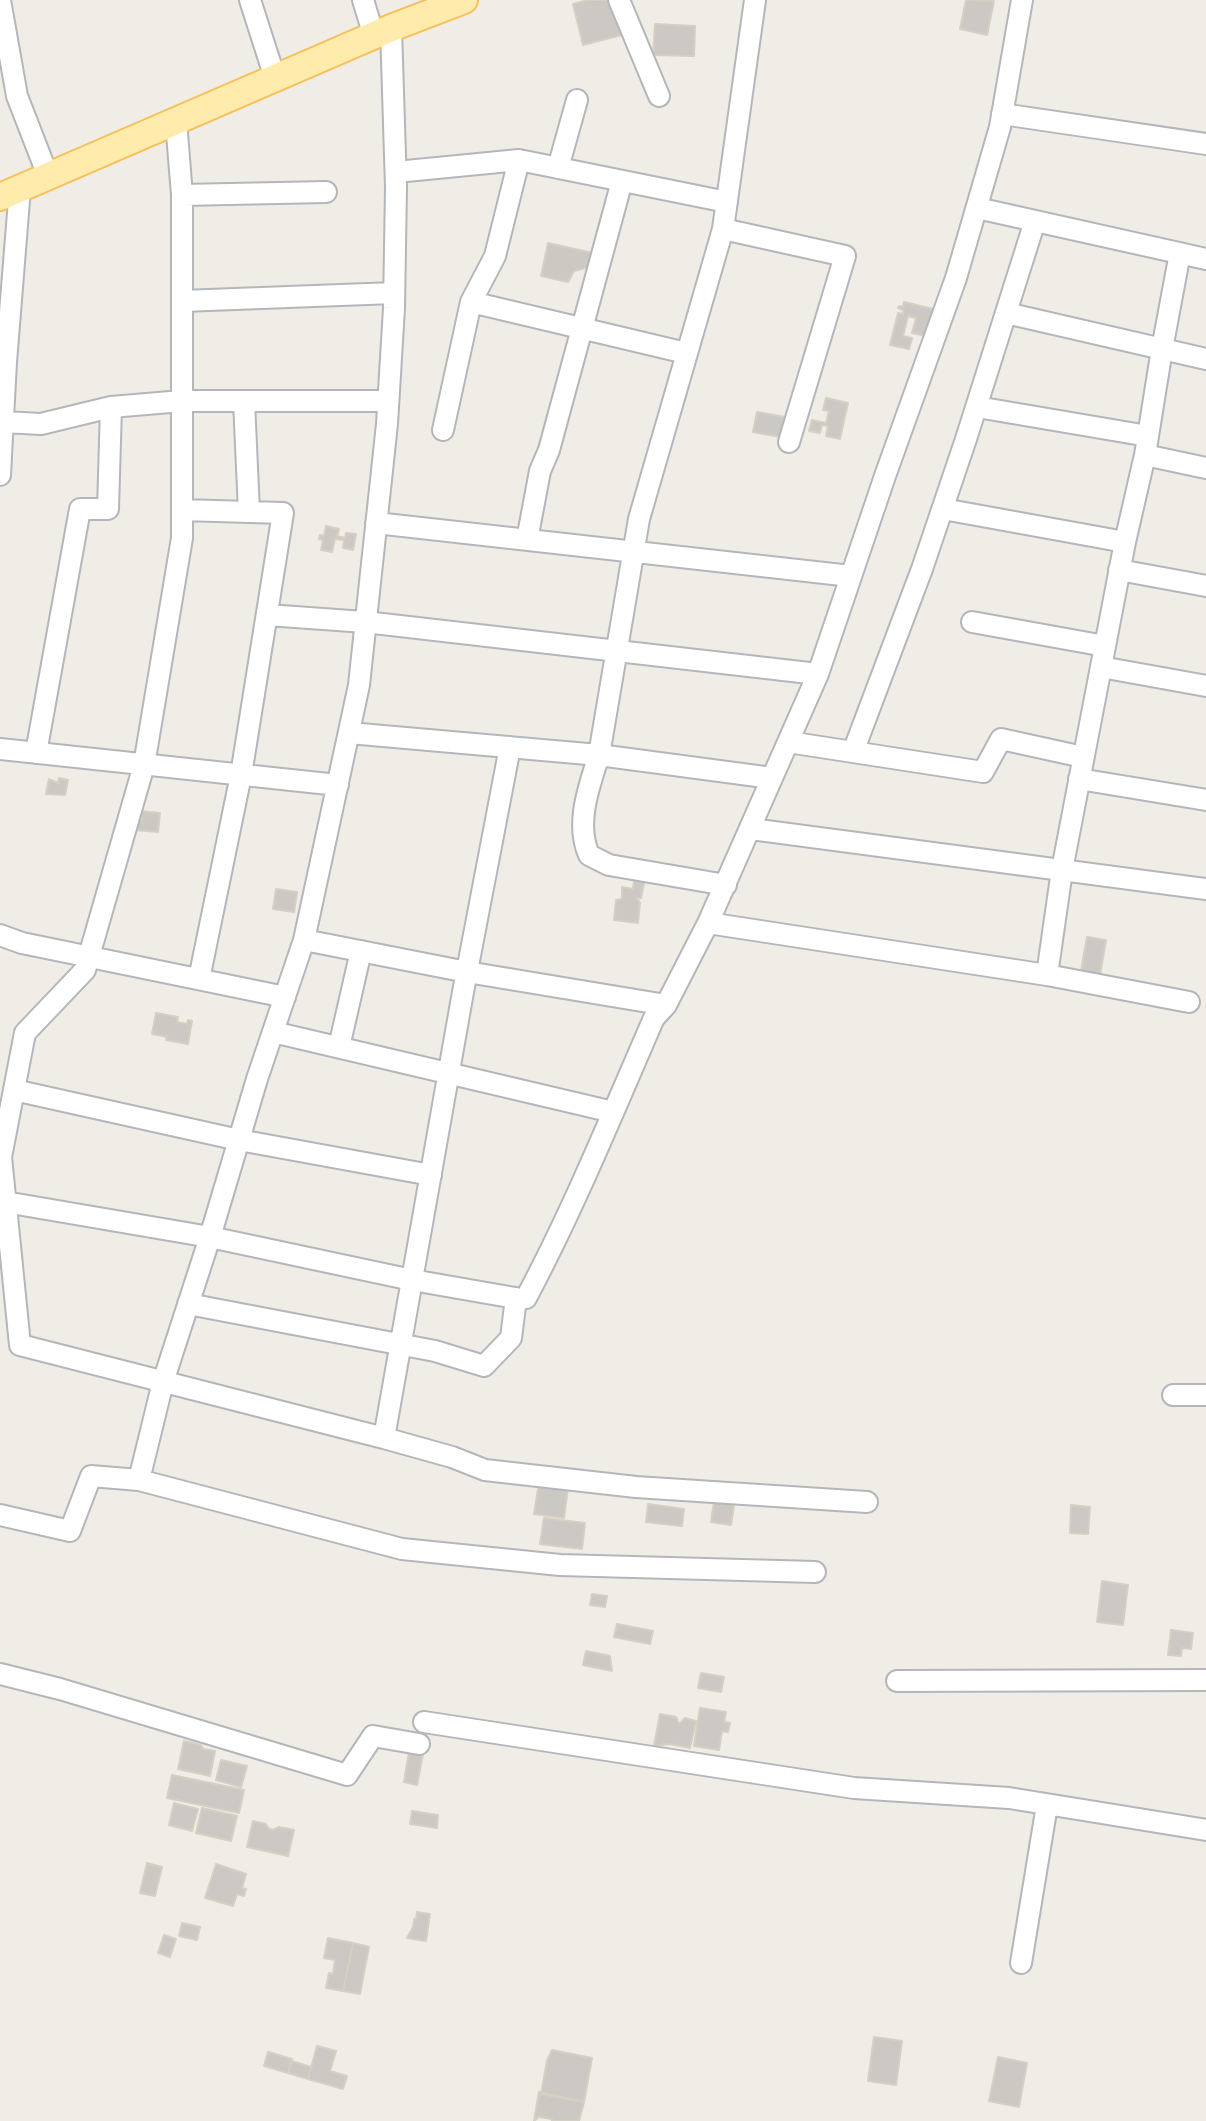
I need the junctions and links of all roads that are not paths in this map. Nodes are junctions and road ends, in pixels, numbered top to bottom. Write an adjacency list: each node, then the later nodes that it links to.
1 (0, 0): 18 (street)
2 (250, 0): 9 (street)
3 (363, 0): 8 (street)
4 (464, 0): 8 (main road)
5 (619, 0): 10 (street)
6 (755, 0): 23 (street)
7 (1022, 0): 12 (street)
8 (382, 32): 9 (main road); 17 (street)
9 (275, 78): 13 (main road)
10 (659, 96)
11 (577, 100): 16 (street)
12 (1002, 114): 14 (street); 24 (street)
13 (176, 121): 18 (main road); 22 (street)
14 (1206, 144)
15 (519, 160): 16 (street); 17 (street); 31 (street)
16 (558, 168): 19 (street)
17 (396, 172): 29 (street)
18 (48, 176): 21 (main road)
19 (622, 181): 23 (street); 33 (street)
20 (326, 192): 22 (street)
21 (10, 193): 42 (street)
22 (182, 195): 30 (street)
23 (727, 202): 26 (street)
24 (977, 208): 25 (street); 56 (street)
25 (1035, 221): 27 (street); 32 (street)
26 (723, 229): 35 (street); 44 (street)
27 (1180, 253): 28 (street); 34 (street)
28 (1206, 259)
29 (394, 293): 30 (street); 39 (street)
30 (182, 301): 37 (street)
31 (471, 302): 33 (street); 43 (street)
32 (1006, 313): 34 (street); 41 (street)
33 (582, 329): 35 (street); 52 (street)
34 (1162, 349): 36 (street); 45 (street)
35 (686, 353): 54 (street)
36 (1206, 359)
37 (182, 401): 38 (street); 40 (street); 49 (street)
38 (244, 401): 39 (street); 50 (street)
39 (388, 401): 51 (street)
40 (111, 407): 42 (street); 70 (street)
41 (977, 407): 45 (street); 48 (street)
42 (3, 422): 47 (street)
43 (443, 430)
44 (789, 442)
45 (1146, 446): 46 (street); 53 (street)
46 (1206, 468)
47 (0, 475)
48 (943, 509): 53 (street); 69 (street)
49 (182, 510): 50 (street); 73 (street)
50 (249, 512): 58 (street)
51 (376, 523): 52 (street); 59 (street)
52 (527, 540): 54 (street)
53 (1125, 542): 55 (street)
54 (633, 552): 56 (street); 61 (street)
55 (1119, 570): 57 (street); 62 (street)
56 (851, 576): 63 (street)
57 (1206, 586)
58 (267, 615): 59 (street); 74 (street)
59 (365, 622): 61 (street); 65 (street)
60 (972, 622): 62 (street)
61 (617, 651): 63 (street); 71 (street)
62 (1103, 656): 64 (street); 72 (street)
63 (818, 674): 66 (street)
64 (1206, 686)
65 (349, 733): 67 (street); 77 (street)
66 (788, 742): 69 (street); 75 (street)
67 (510, 747): 71 (street); 88 (street)
68 (0, 749): 70 (street)
69 (853, 752): 72 (street)
70 (36, 753): 73 (street)
71 (599, 755): 75 (street); 81 (street)
72 (1083, 757): 76 (street)
73 (144, 765): 74 (street); 87 (street)
74 (241, 775): 77 (street); 90 (street)
75 (772, 778): 79 (street)
76 (1079, 779): 78 (street); 80 (street)
77 (338, 785): 85 (street)
78 (1206, 800)
79 (751, 829): 80 (street); 81 (street)
80 (1062, 870): 82 (street); 89 (street)
81 (726, 885): 83 (street)
82 (1206, 889)
83 (708, 923): 89 (street); 93 (street)
84 (0, 935): 87 (street)
85 (304, 940): 86 (street); 91 (street)
86 (361, 951): 88 (street); 95 (street)
87 (89, 957): 90 (street); 97 (street)
88 (467, 972): 93 (street); 96 (street)
89 (1047, 975): 92 (street)
90 (199, 979): 91 (street)
91 (285, 997): 94 (street)
92 (1189, 1002)
93 (666, 1005): 98 (street)
94 (273, 1032): 95 (street); 99 (street)
95 (339, 1047): 96 (street)
96 (449, 1072): 98 (street); 100 (street)
97 (14, 1090): 99 (street); 101 (street)
98 (613, 1112): 104 (street)
99 (239, 1140): 100 (street); 102 (street)
100 (431, 1175): 103 (street)
101 (5, 1202): 102 (street); 106 (street)
102 (210, 1237): 103 (street); 105 (street)
103 (412, 1280): 104 (street); 107 (street)
104 (516, 1298): 107 (street)
105 (188, 1304): 107 (street); 108 (street)
106 (10, 1344): 108 (street)
107 (401, 1345): 111 (street)
108 (163, 1382): 111 (street); 112 (street)
109 (1173, 1395): 110 (street)
110 (1206, 1395)
111 (384, 1438): 113 (street)
112 (139, 1480): 114 (street); 115 (street)
113 (867, 1502)
114 (0, 1515)
115 (815, 1572)
116 (0, 1674): 120 (street)
117 (1206, 1680): 118 (street)
118 (897, 1681)
119 (424, 1722): 121 (street)
120 (419, 1744)
121 (1047, 1805): 122 (street); 123 (street)
122 (1206, 1830)
123 (1021, 1963)

